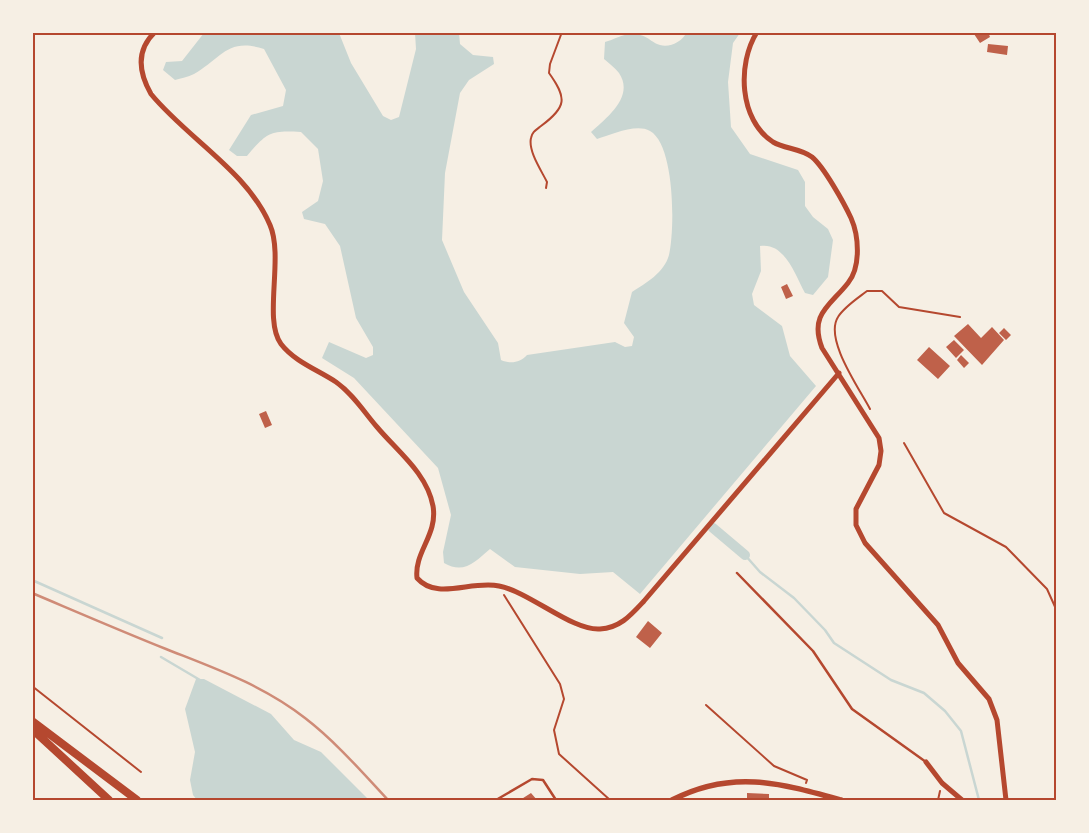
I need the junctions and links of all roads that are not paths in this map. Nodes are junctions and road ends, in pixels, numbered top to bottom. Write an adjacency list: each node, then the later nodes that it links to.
1 (155, 32): 3 (street)
2 (757, 32): 3 (street)
3 (839, 373): 15 (street)
4 (737, 573): 7 (lane)
5 (32, 721): 9 (highway)
6 (32, 729): 8 (highway)
7 (926, 762): 14 (street)
8 (109, 800)
9 (137, 800)
10 (496, 800): 11 (lane)
11 (556, 800)
12 (672, 800): 13 (street)
13 (841, 800)
14 (962, 800)
15 (1006, 800)

